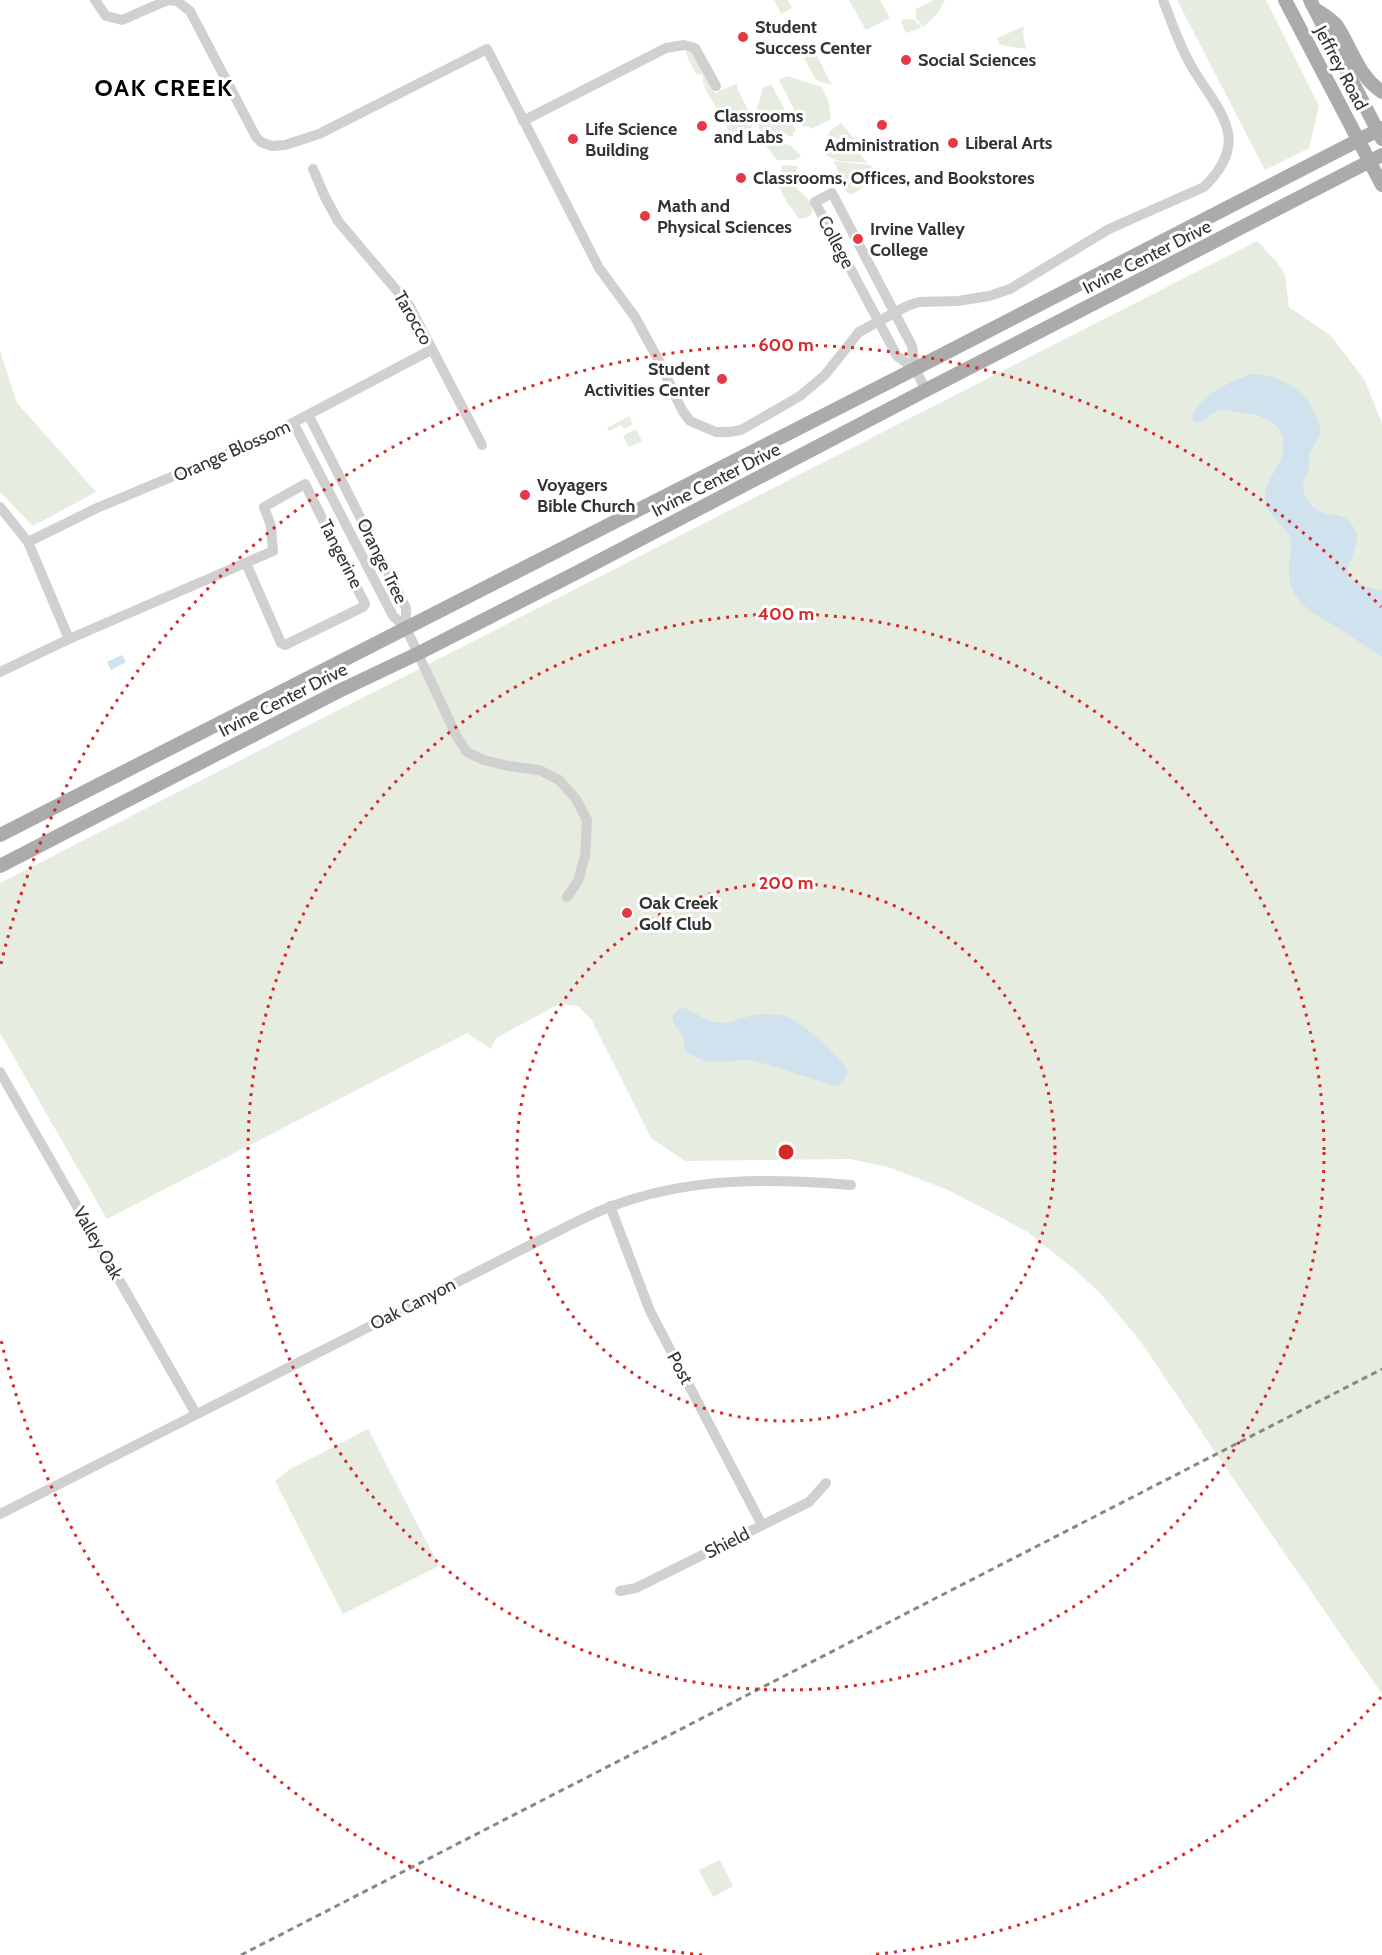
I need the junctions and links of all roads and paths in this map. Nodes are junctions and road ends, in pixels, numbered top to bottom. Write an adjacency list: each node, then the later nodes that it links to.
1 (95, 0): 7 (street)
2 (1163, 0): 13 (street)
3 (1285, 0): 9 (main road, Jeffrey Road)
4 (1312, 4): 6 (main road); 8 (main road, Jeffrey Road)
5 (716, 86): 7 (street)
6 (1382, 92)
7 (523, 122): 14 (street)
8 (1380, 133): 9 (main road, Irvine Center Drive)
9 (1359, 141): 10 (main road, Jeffrey Road); 16 (main road, Irvine Center Drive)
10 (1376, 158): 12 (main road, Jeffrey Road); 17 (main road, Irvine Center Drive)
11 (313, 169): 15 (street, Tarocco)
12 (1382, 185)
13 (895, 313): 14 (street); 14 (street, College); 16 (street, College)
14 (878, 322): 16 (street, College)
15 (431, 350): 18 (street, Orange Blossom); 20 (street, Tarocco)
16 (915, 369): 17 (street, College); 24 (main road, Irvine Center Drive)
17 (926, 390): 26 (main road, Irvine Center Drive)
18 (309, 416): 19 (street, Orange Blossom); 24 (street, Orange Tree)
19 (294, 424): 22 (street, Orange Blossom); 24 (street, Orange Tree)
20 (482, 445)
21 (0, 507): 22 (street)
22 (28, 542): 25 (street)
23 (246, 563): 23 (street, Tangerine); 25 (street, Tangerine)
24 (406, 628): 26 (street); 28 (main road, Irvine Center Drive)
25 (69, 639): 27 (street, Tangerine)
26 (419, 653): 29 (main road, Irvine Center Drive); 30 (street)
27 (0, 672)
28 (0, 835)
29 (0, 866)
30 (567, 897)
31 (0, 1072): 34 (street, Valley Oak)
32 (850, 1185): 33 (street, Oak Canyon)
33 (610, 1206): 34 (street, Oak Canyon); 37 (street, Post)
34 (196, 1414): 36 (street, Oak Canyon)
35 (826, 1482): 37 (street, Shield)
36 (0, 1514)
37 (762, 1525): 38 (street, Shield)
38 (620, 1592)

